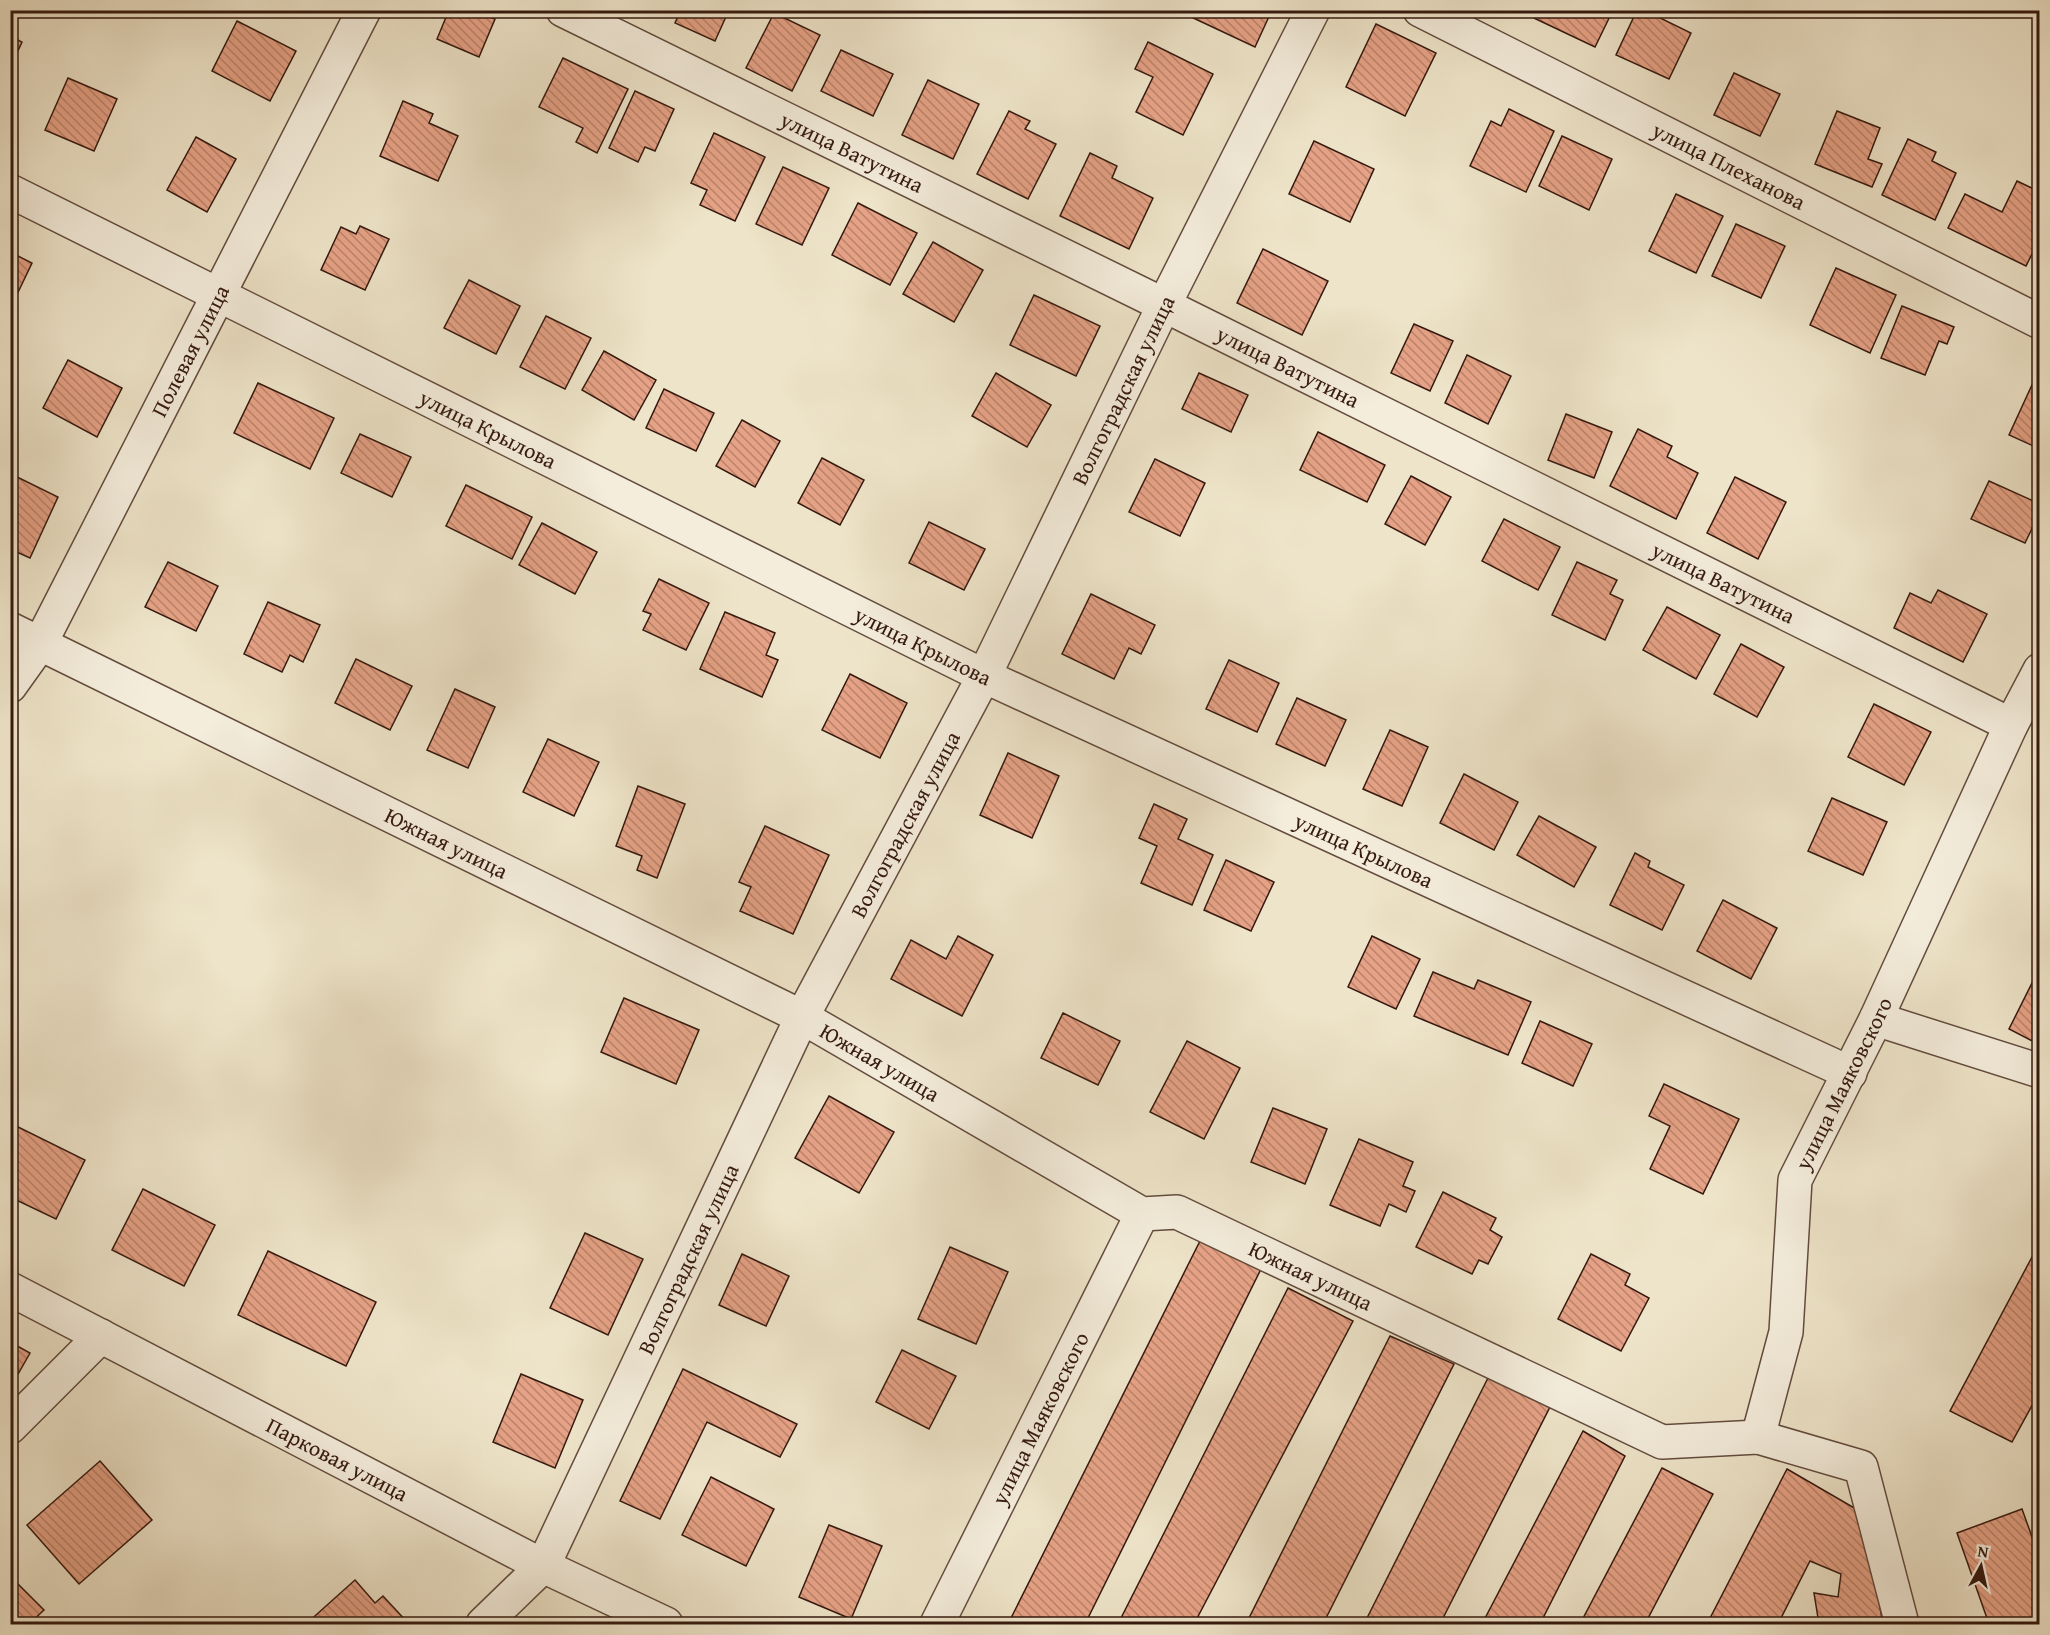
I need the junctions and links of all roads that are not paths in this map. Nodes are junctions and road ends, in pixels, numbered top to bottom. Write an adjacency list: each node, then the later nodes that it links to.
1 (364, 10): 6 (street, Полевая улица)
2 (563, 10): 7 (street, улица Ватутина)
3 (1313, 10): 7 (street, Волгоградская улица)
4 (1420, 10): 8 (street, улица Плеханова)
5 (10, 191): 6 (street, улица Крылова)
6 (220, 296): 10 (street, Полевая улица); 12 (street, улица Крылова)
7 (1164, 305): 12 (street, Волгоградская улица); 14 (street, улица Ватутина)
8 (2040, 322)
9 (10, 628): 10 (street, Южная улица)
10 (40, 644): 13 (street, Полевая улица); 15 (street, Южная улица)
11 (2040, 669): 14 (street, улица Маяковского)
12 (984, 676): 15 (street, Волгоградская улица); 18 (street, улица Крылова)
13 (10, 686)
14 (2011, 725): 16 (street, улица Маяковского)
15 (802, 1017): 19 (street, Южная улица); 24 (street, Волгоградская улица)
16 (1876, 1019): 17 (street); 18 (street, улица Маяковского)
17 (2040, 1071)
18 (1850, 1072): 23 (street, улица Маяковского)
19 (1142, 1214): 23 (street, Южная улица); 27 (street, улица Маяковского)
20 (10, 1289): 21 (street, Парковая улица)
21 (101, 1336): 22 (street); 24 (street, Парковая улица)
22 (10, 1427)
23 (1758, 1437): 28 (street)
24 (543, 1566): 25 (street, Волгоградская улица); 26 (street, Парковая улица)
25 (483, 1624)
26 (666, 1624)
27 (937, 1624)
28 (1902, 1624)

